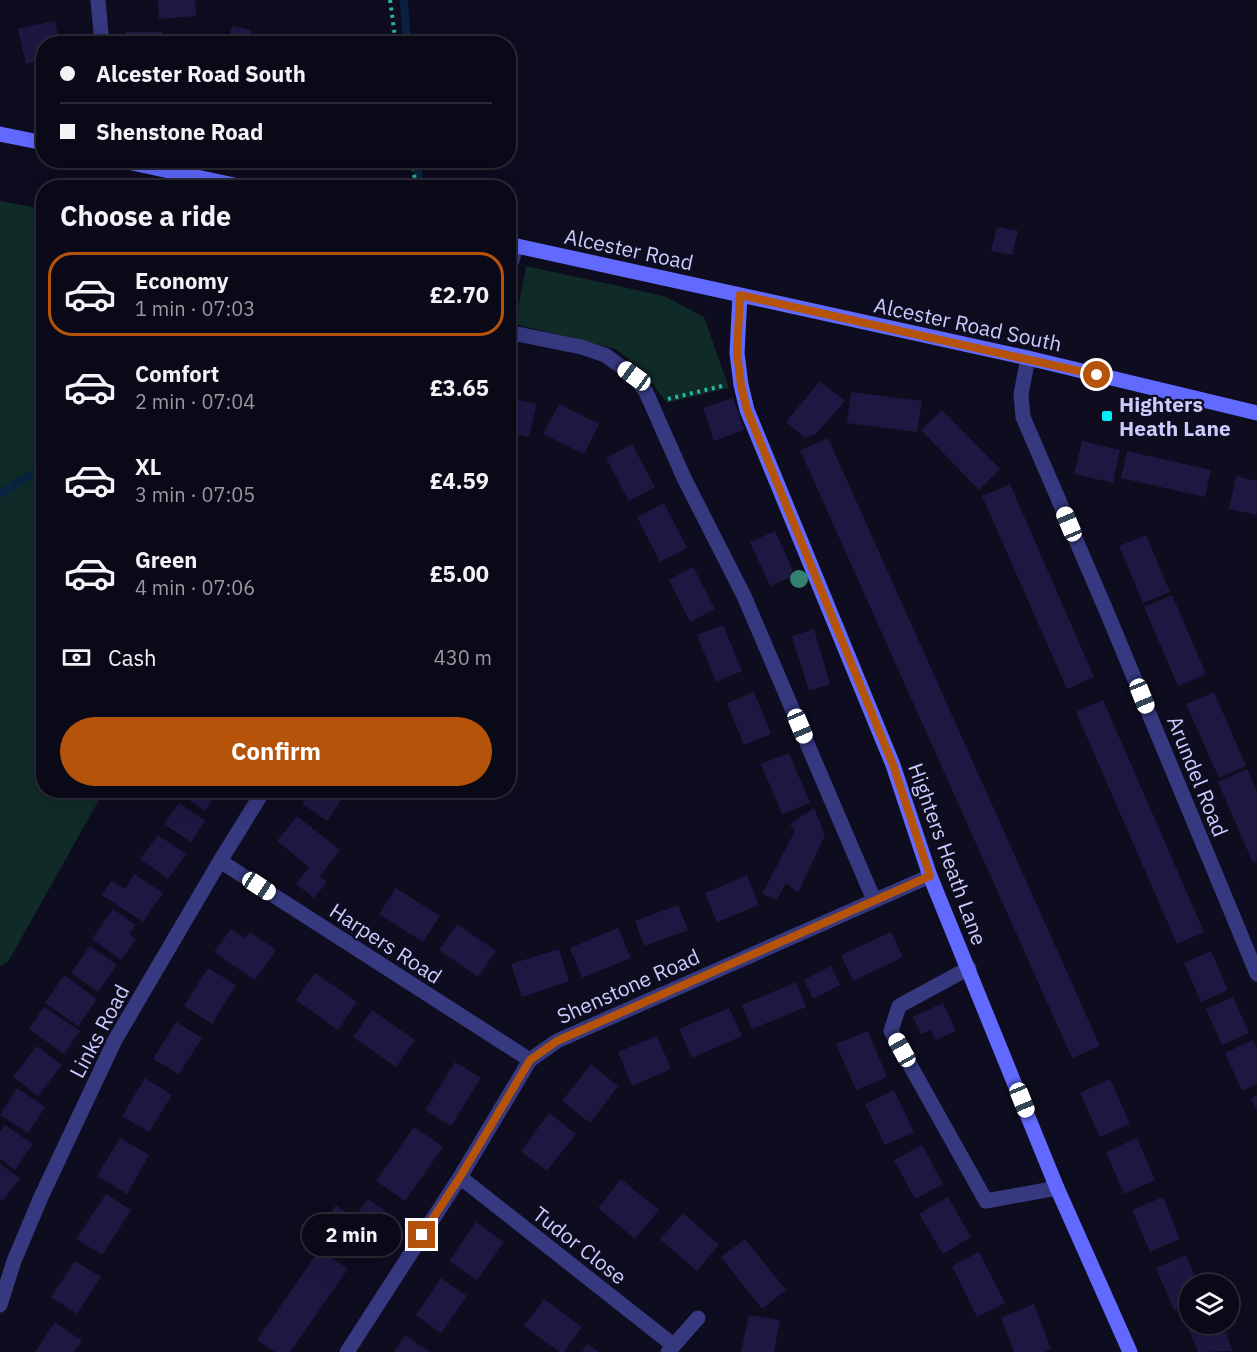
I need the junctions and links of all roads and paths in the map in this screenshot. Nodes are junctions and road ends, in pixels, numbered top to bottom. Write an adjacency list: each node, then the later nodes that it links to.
1 (98, 0): 3 (street)
2 (390, 0): 4 (path)
3 (101, 36)
4 (395, 36)
5 (0, 134): 6 (street)
6 (36, 141)
7 (155, 168): 8 (street)
8 (211, 180)
9 (516, 246): 10 (street, Alcester Road)
10 (740, 295): 12 (street, Alcester Road South); 13 (street, Highters Heath Lane)
11 (516, 334): 14 (street)
12 (1028, 358): 15 (street, Alcester Road South); 21 (street, Arundel Road)
13 (741, 381): 14 (path); 18 (street, Highters Heath Lane)
14 (651, 403): 19 (street)
15 (1257, 413)
16 (259, 798): 17 (street, Links Road)
17 (220, 861): 22 (street, Harpers Road); 25 (street, Links Road)
18 (930, 876): 19 (street, Shenstone Road); 20 (street, Highters Heath Lane)
19 (874, 900): 22 (street, Shenstone Road)
20 (969, 968): 24 (street, Highters Heath Lane); 24 (street)
21 (1257, 974)
22 (530, 1060): 23 (street, Shenstone Road)
23 (460, 1177): 27 (street, Tudor Close); 28 (street, Shenstone Road)
24 (1057, 1188): 29 (street, Highters Heath Lane)
25 (0, 1305)
26 (698, 1318): 27 (street, Tudor Close)
27 (670, 1349)
28 (347, 1352)
29 (1130, 1352)

